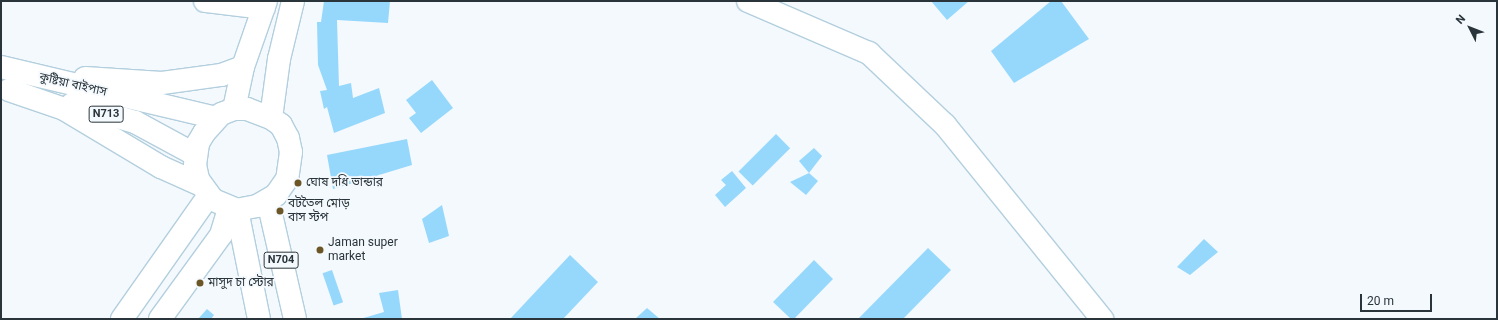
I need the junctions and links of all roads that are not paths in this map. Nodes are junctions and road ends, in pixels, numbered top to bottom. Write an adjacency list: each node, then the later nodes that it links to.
1 (205, 1): 3 (main road)
2 (748, 1): 19 (main road)
3 (265, 4): 6 (main road)
4 (291, 10): 10 (main road)
5 (1, 67): 7 (main road, কুষ্টিয়া বাইপাস / N713)
6 (243, 67): 7 (main road); 9 (main road)
7 (40, 78): 9 (main road, কুষ্টিয়া বাইপাস / N713)
8 (5, 90): 11 (main road, কুষ্টিয়া বাইপাস / N713); 12 (main road)
9 (225, 114): 10 (main road); 11 (main road)
10 (271, 118): 13 (main road)
11 (196, 155): 12 (main road)
12 (205, 190): 14 (main road); 15 (main road)
13 (268, 201): 14 (main road); 18 (main road, N704)
14 (233, 209): 16 (main road); 17 (main road)
15 (122, 319)
16 (160, 319)
17 (260, 319)
18 (295, 319)
19 (1102, 319)

